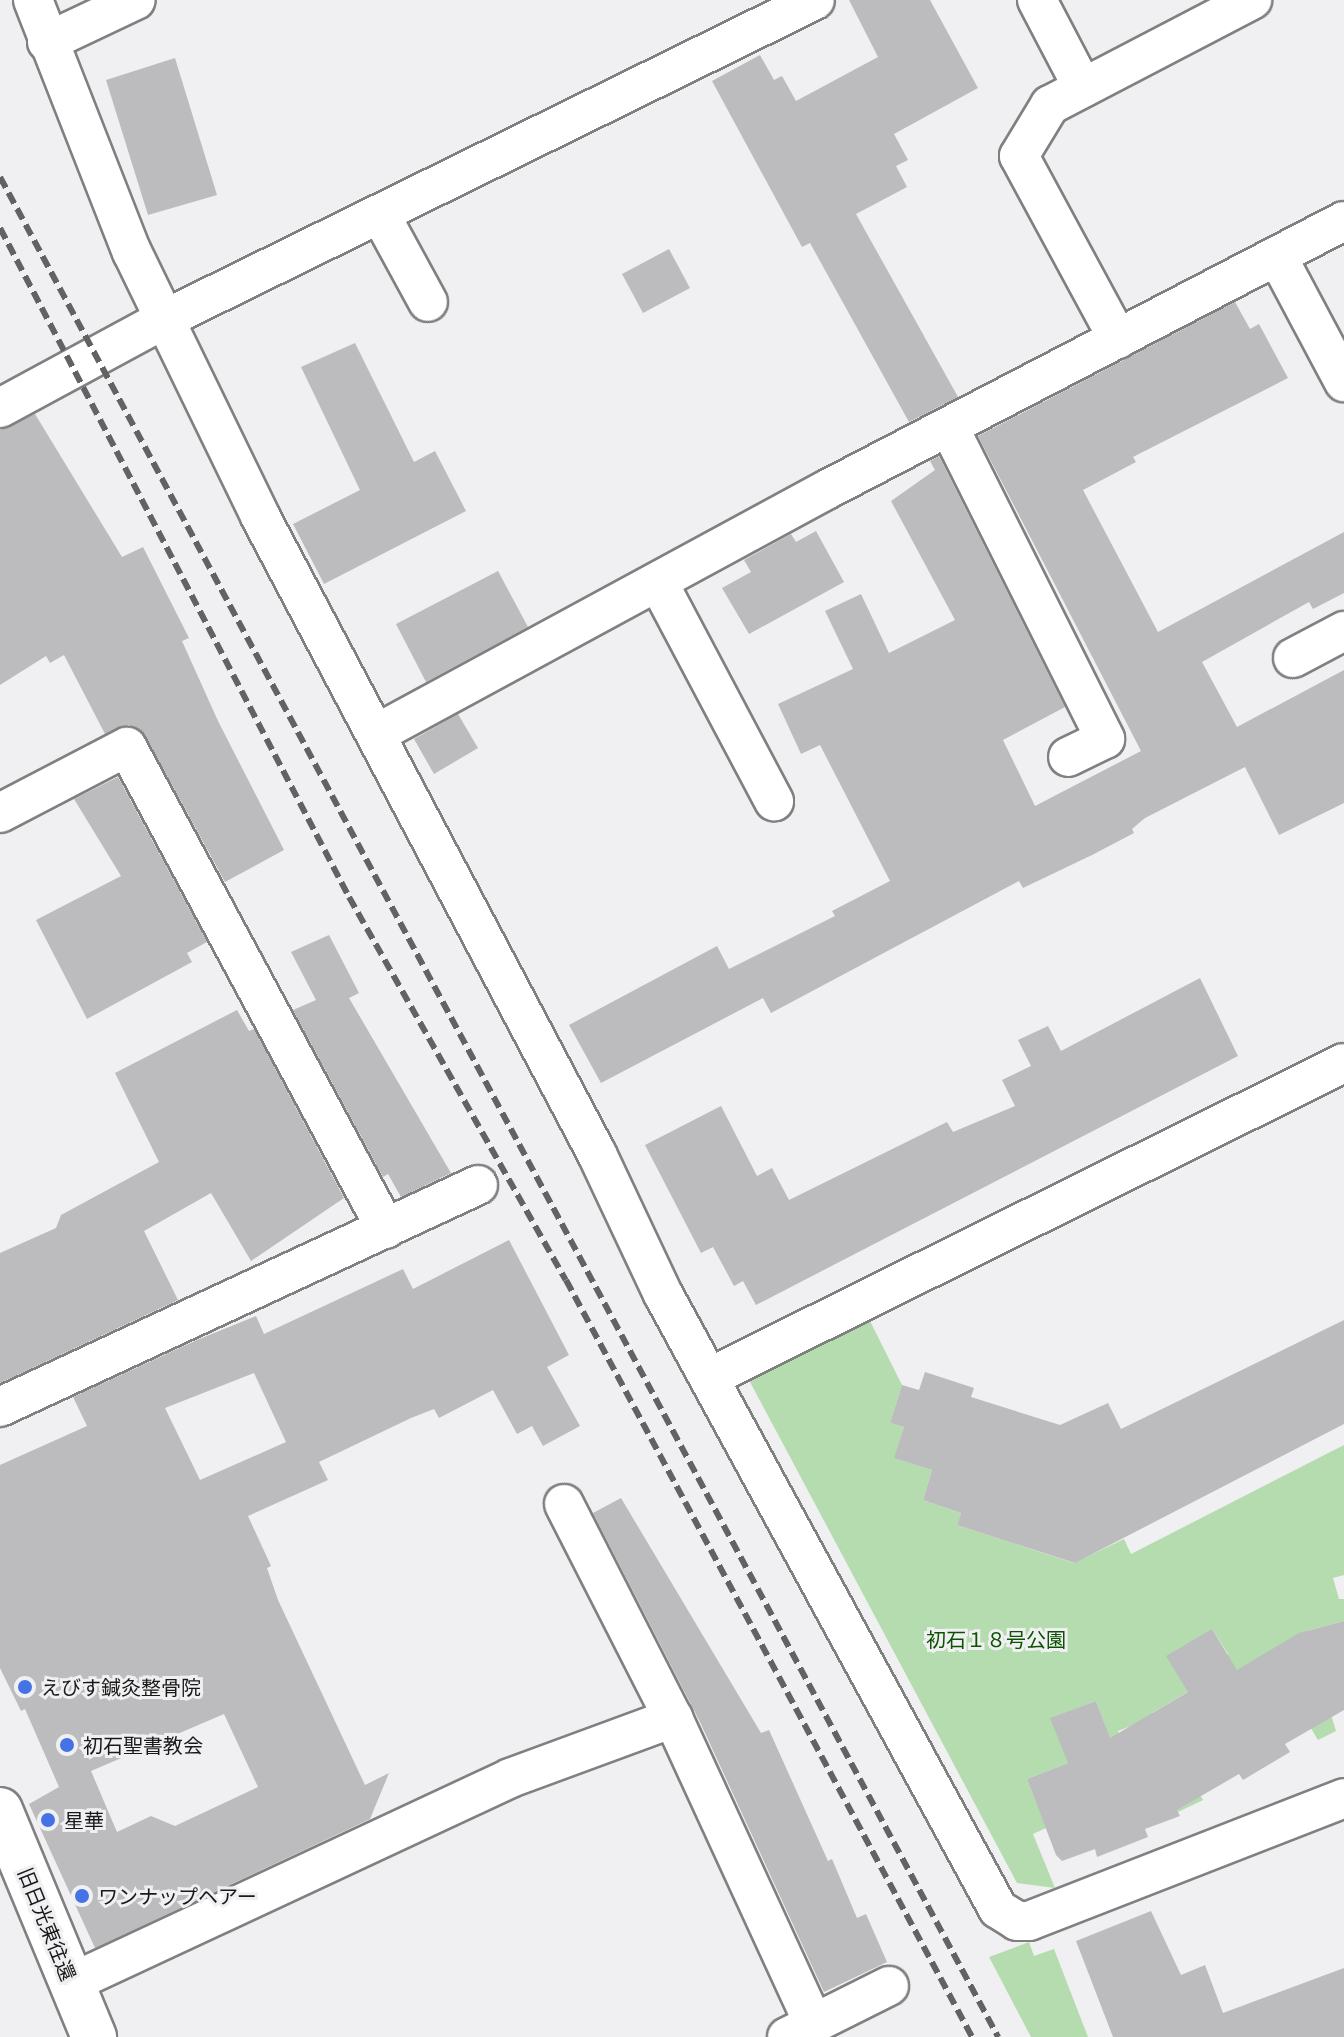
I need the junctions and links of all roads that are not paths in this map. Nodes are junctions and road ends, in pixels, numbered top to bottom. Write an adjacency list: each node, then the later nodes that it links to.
1 (33, 0): 6 (street)
2 (136, 0): 6 (street)
3 (815, 0): 8 (street)
4 (1037, 0): 7 (street)
5 (1252, 0): 7 (street)
6 (47, 42): 12 (street)
7 (1083, 88): 13 (street)
8 (380, 214): 11 (street); 12 (street)
9 (1344, 221): 10 (street)
10 (1277, 256): 13 (street); 14 (street)
11 (428, 302)
12 (163, 320): 15 (street); 20 (street)
13 (1118, 339): 16 (street)
14 (1344, 382)
15 (0, 408)
16 (949, 427): 17 (street); 21 (street)
17 (659, 584): 20 (street); 22 (street)
18 (1344, 631): 19 (street)
19 (1293, 658)
20 (376, 734): 27 (street)
21 (1068, 757)
22 (774, 801)
23 (0, 813): 26 (street)
24 (1344, 1063): 27 (street)
25 (478, 1185): 26 (street)
26 (386, 1229): 28 (street)
27 (710, 1377): 31 (street)
28 (0, 1407)
29 (564, 1504): 30 (street)
30 (673, 1718): 33 (street); 35 (street)
31 (1344, 1798)
32 (0, 1810): 33 (street, 旧日光東往還)
33 (71, 1983): 36 (street, 旧日光東往還)
34 (889, 1986): 35 (street)
35 (800, 2030)
36 (94, 2037)

